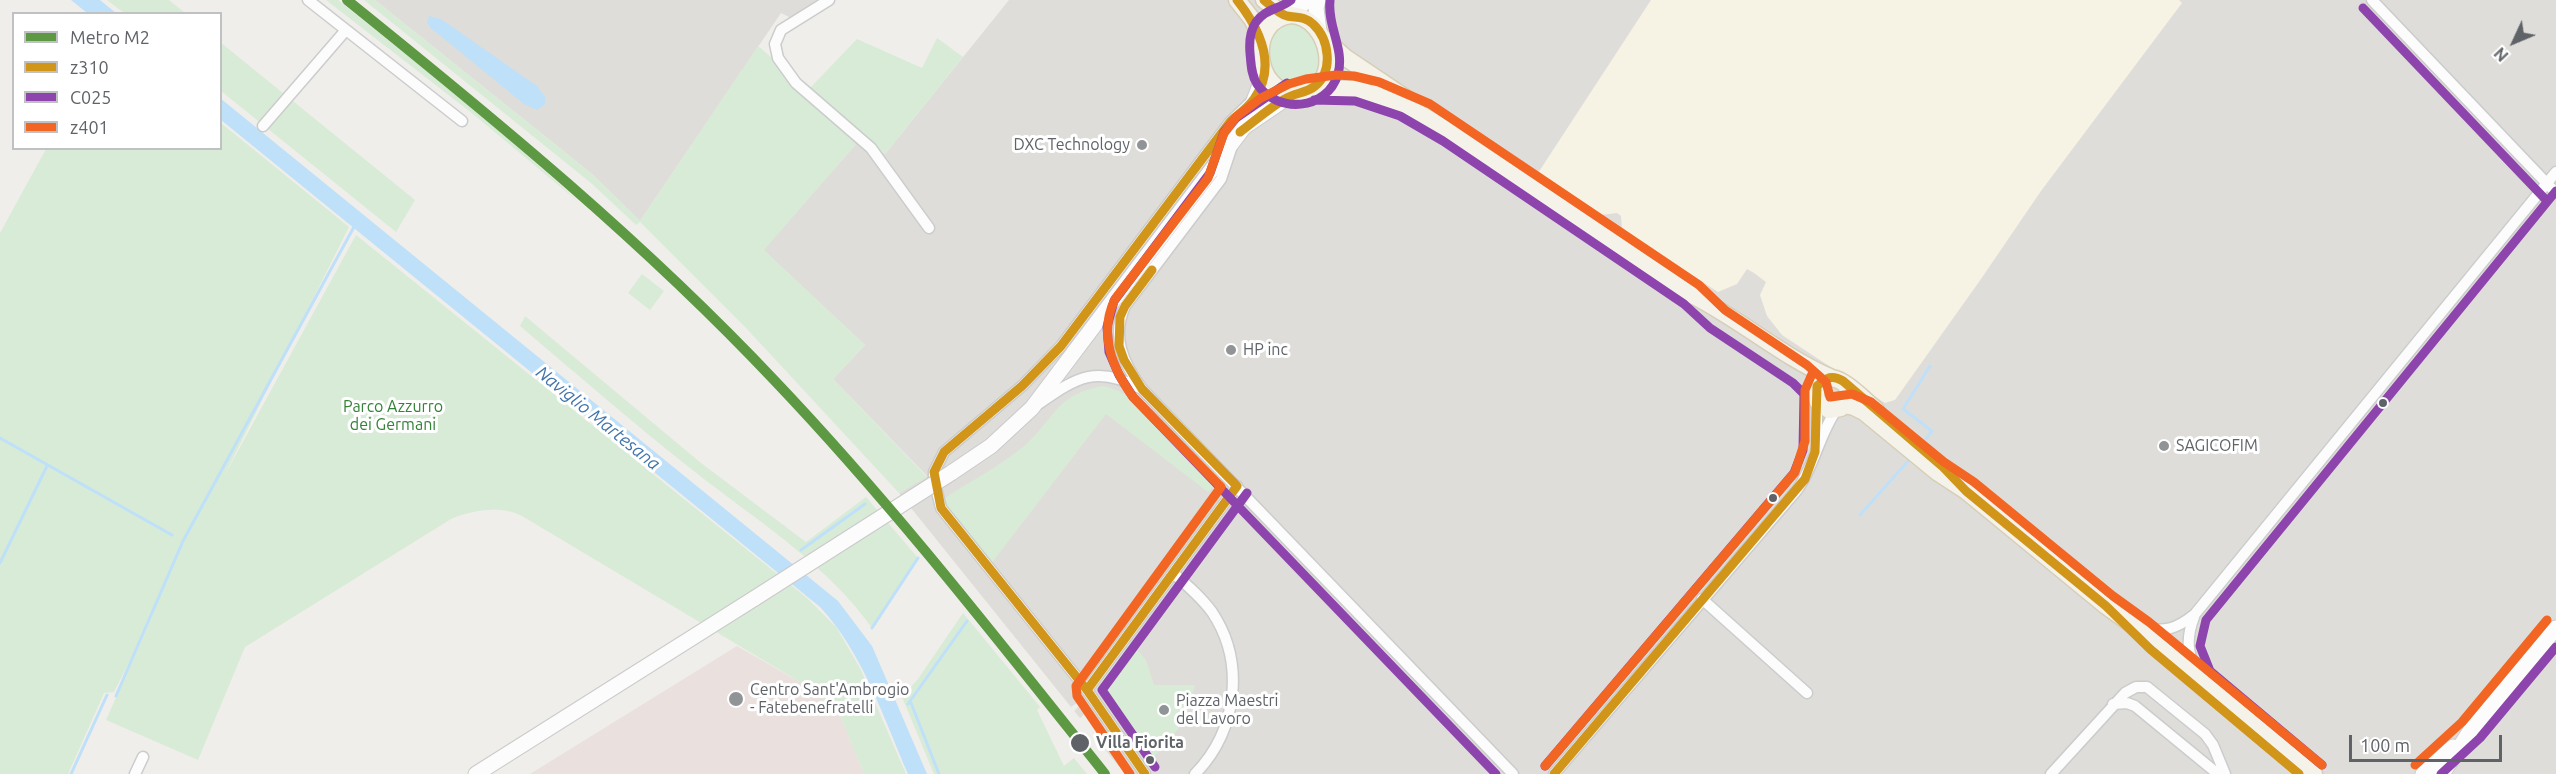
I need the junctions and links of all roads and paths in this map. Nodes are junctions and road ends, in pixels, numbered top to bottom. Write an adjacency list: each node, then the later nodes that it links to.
1 (308, 0): 9 (street)
2 (829, 0): 24 (street)
3 (1237, 0): 11 (main road)
4 (1264, 0): 8 (main road)
5 (1307, 0): 8 (main road)
6 (1317, 0): 10 (main road)
7 (2372, 0): 22 (street)
8 (1288, 15): 10 (main road); 11 (main road)
9 (346, 30): 16 (street); 17 (street)
10 (1320, 33): 13 (main road); 19 (main road)
11 (1262, 39): 12 (main road)
12 (1265, 72): 14 (main road); 15 (main road)
13 (1314, 88): 14 (main road); 19 (main road)
14 (1294, 93): 18 (main road)
15 (1254, 99): 18 (main road); 42 (street)
16 (462, 121)
17 (263, 126)
18 (1244, 127): 20 (main road)
19 (1449, 131): 25 (main road)
20 (1233, 140): 28 (street); 31 (main road)
21 (2556, 172): 22 (street)
22 (2546, 184): 23 (street); 38 (street)
23 (2556, 193)
24 (929, 228)
25 (1692, 295): 26 (main road); 29 (main road)
26 (1830, 377): 27 (main road); 29 (main road)
27 (1847, 386): 30 (main road); 34 (main road)
28 (1142, 389): 31 (street); 33 (street)
29 (1816, 394): 30 (main road); 32 (street)
30 (1840, 407): 32 (street); 34 (main road)
31 (1032, 408): 50 (main road, bridge)
32 (1815, 452): 36 (street)
33 (1237, 486): 35 (street); 53 (street)
34 (1966, 491): 37 (main road)
35 (1173, 573): 42 (street); 52 (street)
36 (1702, 599): 43 (street); 54 (street)
37 (2106, 606): 39 (main road); 58 (main road)
38 (2195, 614): 39 (street); 41 (street)
39 (2127, 620): 41 (main road)
40 (2556, 628): 45 (main road)
41 (2200, 679): 59 (main road)
42 (1087, 690): 51 (street)
43 (1807, 693)
44 (2113, 704): 46 (street); 47 (street); 55 (street)
45 (2471, 730): 60 (main road); 61 (main road)
46 (2209, 738): 47 (street); 57 (street)
47 (2193, 753): 56 (street)
48 (142, 757): 49 (street)
49 (135, 774)
50 (476, 774)
51 (1145, 774)
52 (1194, 774)
53 (1513, 774)
54 (1554, 774)
55 (2051, 774)
56 (2218, 774)
57 (2225, 774)
58 (2299, 774)
59 (2314, 774)
60 (2423, 774)
61 (2442, 774)

